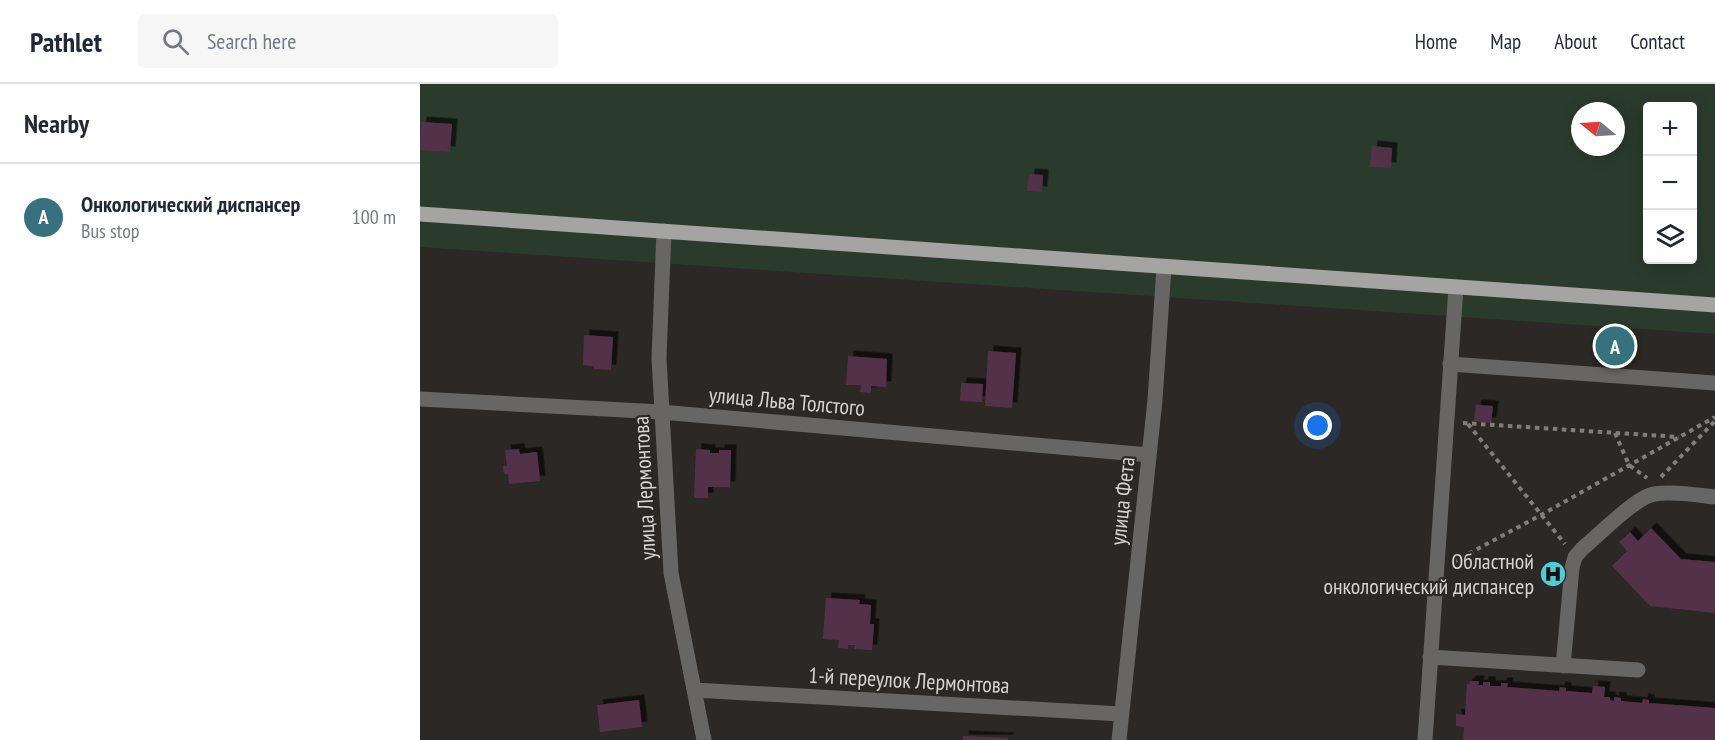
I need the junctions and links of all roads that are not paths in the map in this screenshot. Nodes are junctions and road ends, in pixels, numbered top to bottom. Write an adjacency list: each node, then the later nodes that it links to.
1 (420, 213): 2 (main road)
2 (664, 231): 3 (main road); 9 (street, улица Лермонтова)
3 (1164, 267): 4 (main road); 10 (street, улица Фета)
4 (1456, 287): 5 (main road); 6 (street)
5 (1715, 305)
6 (1450, 364): 7 (street); 12 (street)
7 (1715, 383)
8 (420, 399): 9 (street, улица Льва Толстого)
9 (662, 412): 10 (street, улица Льва Толстого); 15 (street, улица Лермонтова)
10 (1149, 454): 16 (street, улица Фета)
11 (1715, 497): 13 (street)
12 (1430, 657): 13 (street); 19 (street)
13 (1563, 666): 14 (street)
14 (1638, 670)
15 (695, 690): 16 (street, 1-й переулок Лермонтова); 17 (street, улица Лермонтова)
16 (1121, 714): 18 (street, улица Фета)
17 (704, 740)
18 (1119, 740)
19 (1425, 740)

